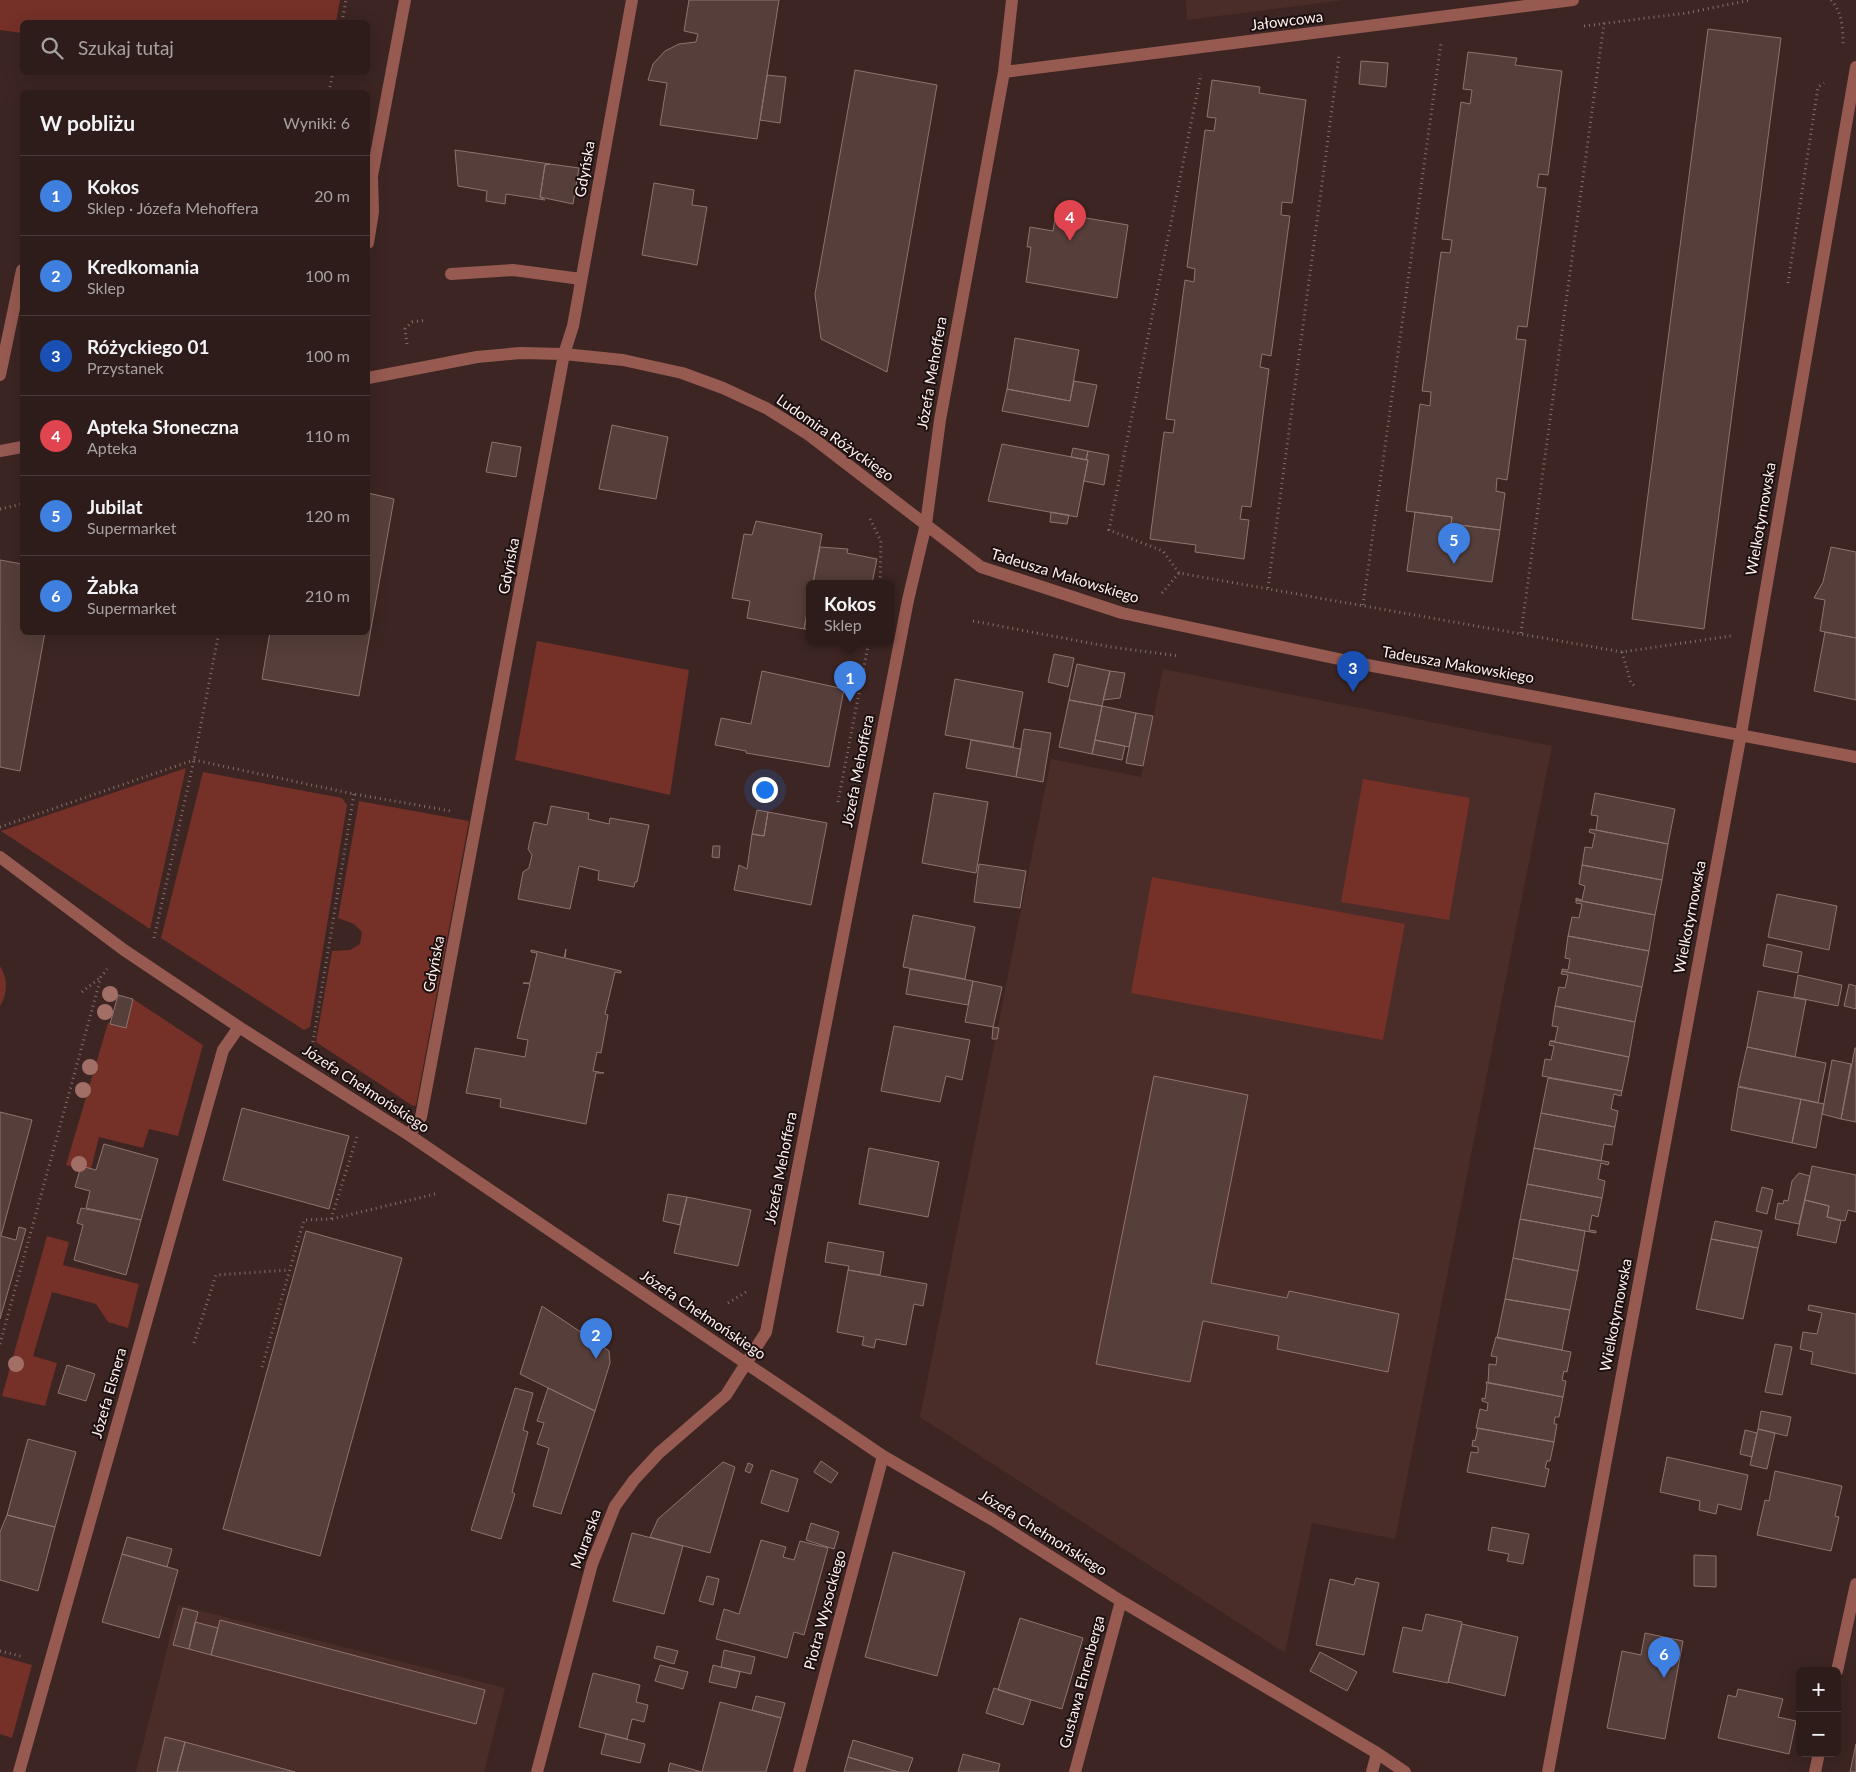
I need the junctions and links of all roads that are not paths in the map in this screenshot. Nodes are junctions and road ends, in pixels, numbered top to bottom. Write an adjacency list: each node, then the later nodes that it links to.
1 (405, 0): 7 (street)
2 (632, 0): 9 (street, Gdyńska)
3 (1012, 0): 6 (street, Józefa Mehoffera)
4 (1574, 0): 6 (street, Jałowcowa)
5 (1856, 67): 17 (street, Wielkotyrnowska)
6 (1004, 72): 16 (street, Józefa Mehoffera)
7 (370, 231)
8 (451, 274): 9 (street)
9 (582, 279): 11 (street, Gdyńska)
10 (20, 280): 12 (street)
11 (564, 354): 13 (street, Ludomira Różyckiego); 16 (street, Ludomira Różyckiego); 21 (street, Gdyńska)
12 (0, 375)
13 (370, 378)
14 (20, 447): 15 (street)
15 (0, 451)
16 (926, 524): 17 (street, Tadeusza Makowskiego); 22 (street, Józefa Mehoffera)
17 (1741, 734): 18 (street, Tadeusza Makowskiego); 35 (street, Wielkotyrnowska)
18 (1856, 757)
19 (0, 857): 20 (street, Józefa Chełmońskiego)
20 (239, 1027): 21 (street, Józefa Chełmońskiego); 29 (street, Józefa Elsnera)
21 (409, 1135): 22 (street, Józefa Chełmońskiego)
22 (746, 1364): 23 (street, Józefa Chełmońskiego); 30 (street, Murarska)
23 (883, 1456): 25 (street, Józefa Chełmońskiego); 31 (street, Piotra Wysockiego)
24 (1856, 1584): 26 (street)
25 (1121, 1600): 27 (street, Józefa Chełmońskiego); 32 (street, Gustawa Ehrenberga)
26 (1838, 1667)
27 (1377, 1753): 33 (street); 34 (street, Józefa Chełmońskiego)
28 (1818, 1757): 36 (street)
29 (19, 1772)
30 (537, 1772)
31 (799, 1772)
32 (1075, 1772)
33 (1372, 1772)
34 (1405, 1772)
35 (1548, 1772)
36 (1815, 1772)

